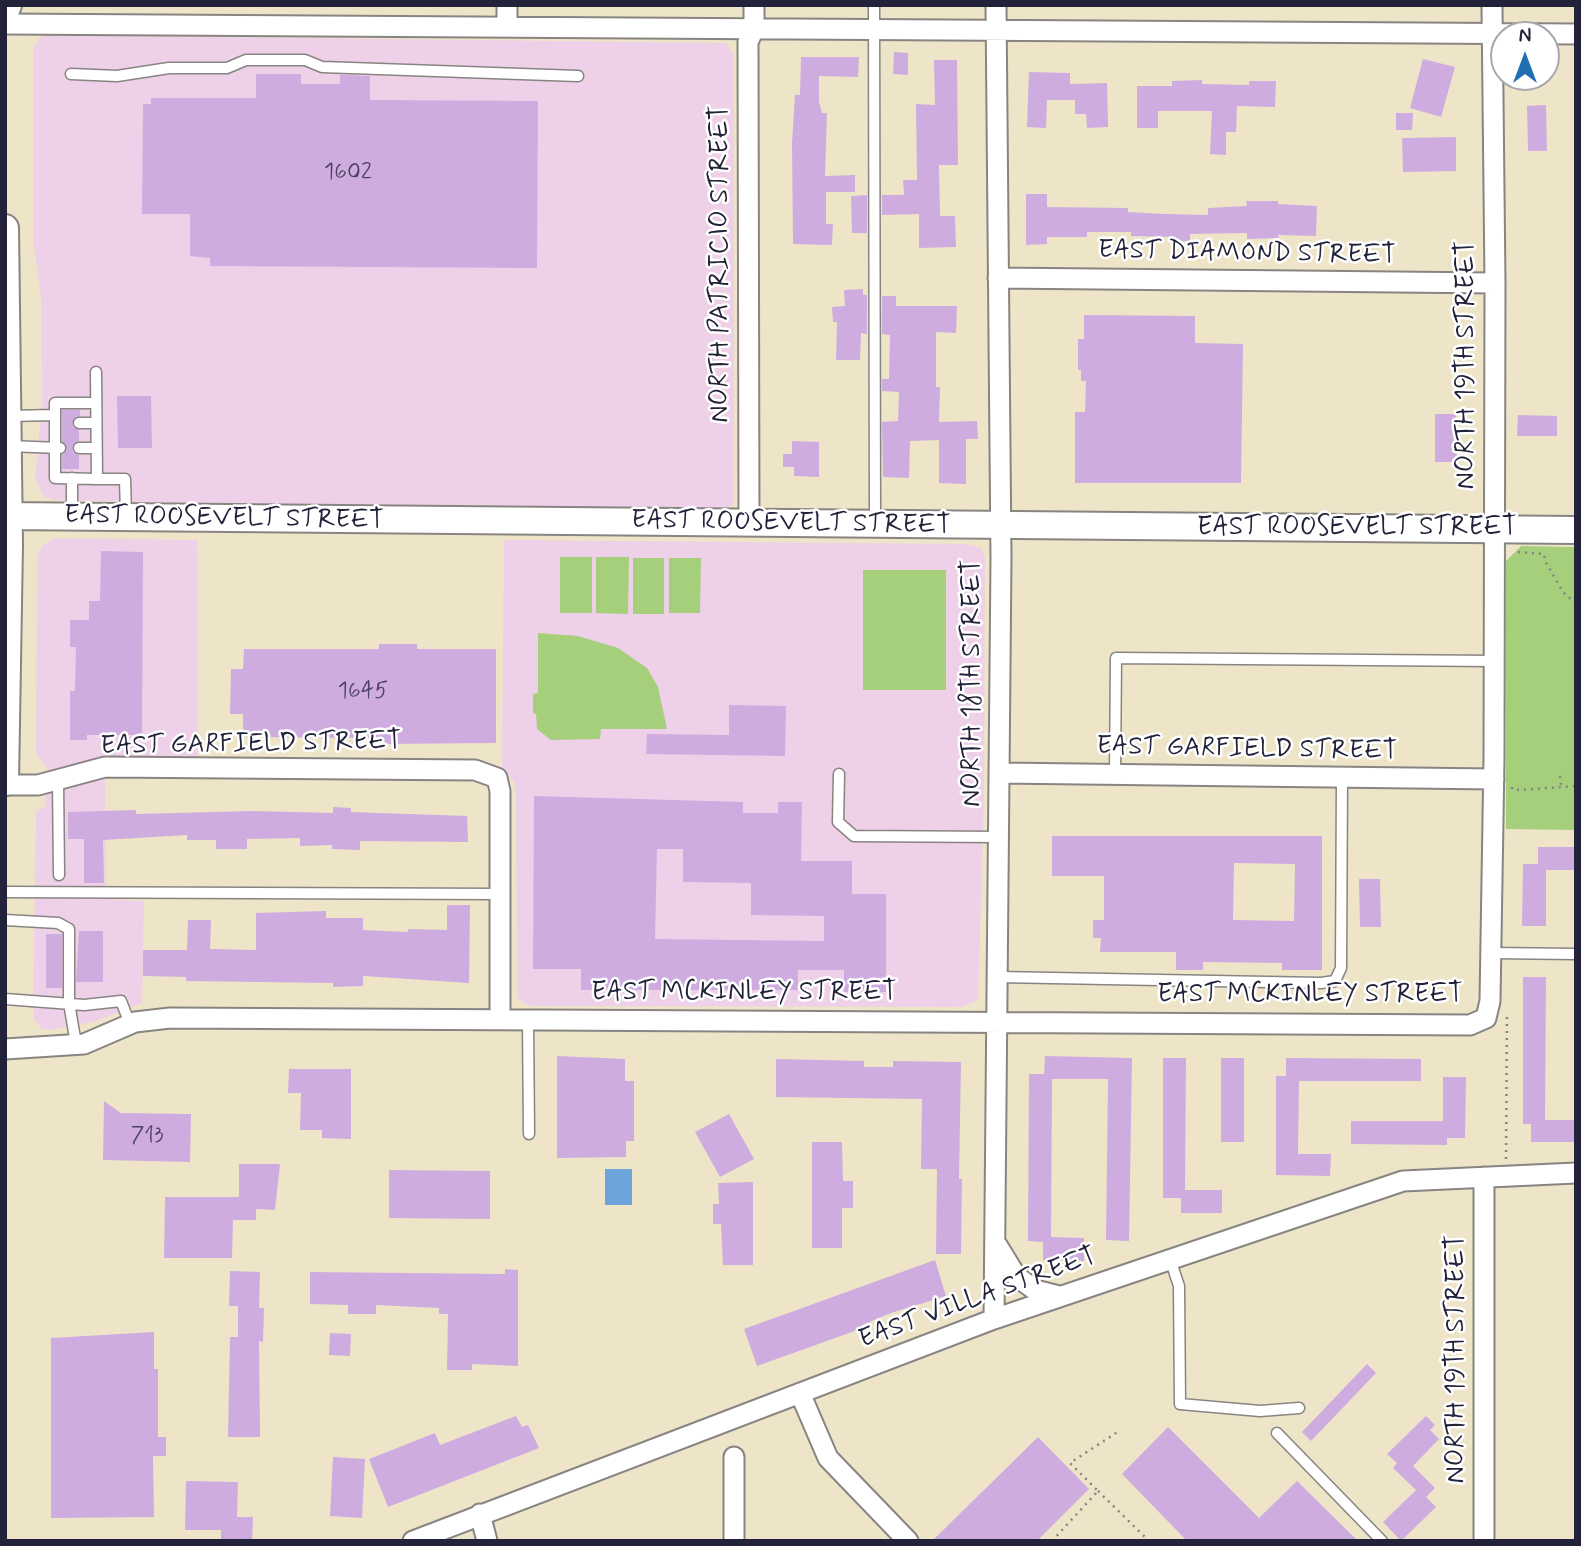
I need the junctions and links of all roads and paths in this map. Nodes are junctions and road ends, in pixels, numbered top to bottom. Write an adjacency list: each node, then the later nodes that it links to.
1 (8, 5): 6 (street)
2 (507, 5): 8 (street)
3 (754, 5): 9 (street, NORTH PATRICIO STREET)
4 (874, 5): 10 (lane)
5 (996, 5): 11 (street, NORTH 18TH STREET)
6 (5, 13)
7 (5, 24): 8 (street)
8 (507, 26): 9 (street)
9 (754, 29): 10 (street); 35 (street, NORTH PATRICIO STREET)
10 (875, 29): 11 (street); 36 (lane)
11 (995, 30): 12 (street); 18 (street, NORTH 18TH STREET)
12 (1490, 33)
13 (71, 74): 14 (lane)
14 (578, 76)
15 (1493, 91): 19 (street, NORTH 19TH STREET)
16 (5, 228): 17 (street)
17 (6, 268): 21 (street)
18 (998, 278): 19 (street, EAST DIAMOND STREET); 37 (street, NORTH 18TH STREET)
19 (1495, 283): 39 (street, NORTH 19TH STREET)
20 (96, 372): 22 (lane)
21 (7, 402): 23 (lane); 26 (street)
22 (96, 403): 23 (lane); 25 (lane)
23 (57, 420): 27 (lane)
24 (79, 423): 25 (lane)
25 (96, 423): 29 (lane)
26 (8, 446): 27 (lane); 32 (street)
27 (58, 448): 30 (lane)
28 (79, 448): 29 (lane)
29 (96, 448): 31 (lane)
30 (72, 478): 31 (lane); 33 (lane)
31 (97, 479): 34 (lane)
32 (7, 516): 33 (street, EAST ROOSEVELT STREET); 42 (street)
33 (72, 517): 34 (street, EAST ROOSEVELT STREET)
34 (126, 517): 35 (street, EAST ROOSEVELT STREET)
35 (749, 524): 36 (street, EAST ROOSEVELT STREET)
36 (875, 524): 37 (street, EAST ROOSEVELT STREET)
37 (1001, 526): 39 (street, EAST ROOSEVELT STREET); 44 (street, NORTH 18TH STREET)
38 (1576, 530): 39 (street, EAST ROOSEVELT STREET)
39 (1495, 531): 43 (street, NORTH 19TH STREET)
40 (1517, 552): 41 (path)
41 (1576, 604)
42 (6, 645): 51 (street)
43 (1494, 662): 46 (lane); 49 (street, NORTH 19TH STREET)
44 (999, 773): 46 (street, EAST GARFIELD STREET); 55 (street, NORTH 18TH STREET)
45 (839, 774): 55 (lane)
46 (1115, 775): 48 (street, EAST GARFIELD STREET)
47 (1560, 776): 52 (path)
48 (1342, 778): 49 (street, EAST GARFIELD STREET); 62 (lane)
49 (1494, 779): 60 (street, NORTH 19TH STREET)
50 (58, 781): 51 (street, EAST GARFIELD STREET); 56 (lane); 58 (street, EAST GARFIELD STREET)
51 (5, 783)
52 (1561, 785): 53 (path); 54 (path)
53 (1576, 786)
54 (1512, 789)
55 (999, 837): 62 (street, NORTH 18TH STREET)
56 (59, 875)
57 (5, 892): 58 (lane)
58 (500, 894): 67 (street)
59 (5, 920): 64 (lane)
60 (1491, 953): 61 (lane); 66 (street, NORTH 19TH STREET)
61 (1576, 954)
62 (998, 977): 69 (street, NORTH 18TH STREET)
63 (5, 999): 64 (lane)
64 (69, 1003): 70 (lane); 71 (lane)
65 (1505, 1010): 74 (path)
66 (1486, 1018): 69 (street, EAST MCKINLEY STREET)
67 (500, 1020): 68 (street, EAST MCKINLEY STREET); 70 (street, EAST MCKINLEY STREET)
68 (528, 1020): 69 (street, EAST MCKINLEY STREET); 73 (lane)
69 (998, 1022): 77 (street, NORTH 18TH STREET)
70 (130, 1024): 71 (street, EAST MCKINLEY STREET)
71 (76, 1044): 72 (street, EAST MCKINLEY STREET)
72 (5, 1049)
73 (529, 1134)
74 (1506, 1159)
75 (1576, 1173): 76 (street, EAST VILLA STREET)
76 (1484, 1177): 78 (street, EAST VILLA STREET); 95 (street, NORTH 19TH STREET)
77 (996, 1243): 79 (street); 80 (street, NORTH 18TH STREET)
78 (1170, 1258): 79 (street, EAST VILLA STREET); 82 (lane)
79 (1060, 1296): 80 (street, EAST VILLA STREET)
80 (994, 1319): 81 (street, EAST VILLA STREET)
81 (800, 1393): 87 (street, EAST VILLA STREET); 91 (street)
82 (1299, 1408)
83 (1119, 1431): 86 (path)
84 (1277, 1433): 94 (lane)
85 (734, 1457): 90 (street)
86 (1098, 1492): 92 (path); 93 (path)
87 (480, 1514): 88 (street, EAST VILLA STREET); 89 (street)
88 (414, 1541)
89 (487, 1541)
90 (734, 1541)
91 (908, 1541)
92 (1052, 1541)
93 (1149, 1541)
94 (1382, 1541)
95 (1484, 1541)

